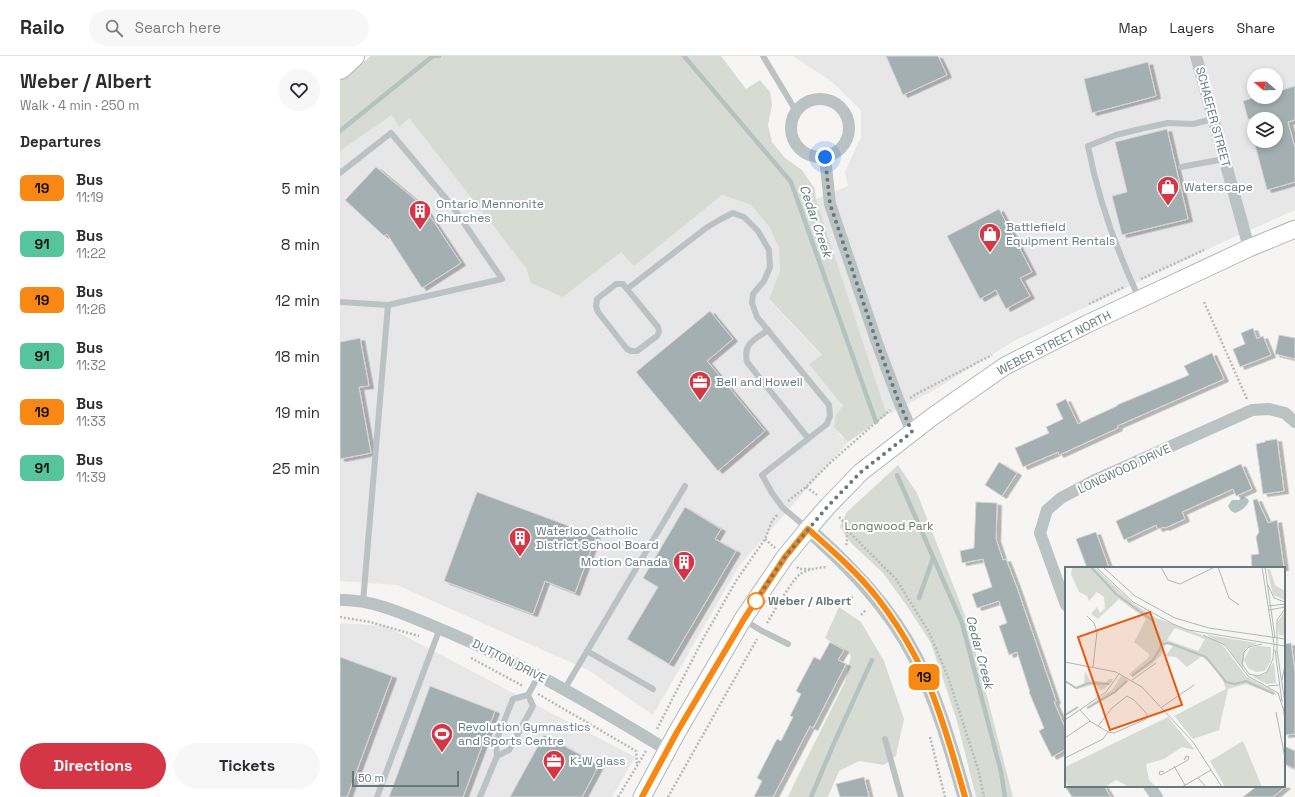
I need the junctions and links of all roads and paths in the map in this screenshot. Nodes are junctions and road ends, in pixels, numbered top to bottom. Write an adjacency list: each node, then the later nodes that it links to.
1 (353, 56): 4 (highway)
2 (763, 56): 5 (lane)
3 (1196, 56): 6 (street, SCHAEFER STREET)
4 (340, 68)
5 (796, 111): 7 (street); 7 (street)
6 (1213, 119): 8 (street, SCHAEFER STREET); 14 (lane)
7 (825, 157): 22 (street)
8 (1224, 159): 9 (lane); 12 (street, SCHAEFER STREET)
9 (1181, 167)
10 (340, 173): 17 (lane)
11 (1295, 229): 12 (main road, WEBER STREET NORTH)
12 (1249, 248): 14 (main road, WEBER STREET NORTH)
13 (627, 289): 13 (lane); 18 (lane)
14 (1140, 299): 22 (main road, WEBER STREET NORTH)
15 (340, 302): 17 (lane)
16 (1204, 302): 20 (path)
17 (388, 305): 40 (lane)
18 (768, 330): 23 (lane); 23 (lane)
19 (892, 409): 25 (path)
20 (1252, 410): 21 (street, LONGWOOD DRIVE); 41 (street, LONGWOOD DRIVE)
21 (1295, 422)
22 (912, 432): 30 (main road, WEBER STREET NORTH)
23 (808, 438): 30 (lane)
24 (685, 486): 50 (lane)
25 (806, 486): 26 (path); 27 (path)
26 (812, 491)
27 (791, 498)
28 (842, 520): 33 (path)
29 (772, 521): 31 (path)
30 (808, 529): 45 (main road, WEBER STREET NORTH); 71 (street)
31 (765, 539): 32 (path); 56 (path)
32 (768, 542)
33 (848, 543)
34 (799, 569): 35 (path)
35 (812, 569): 36 (path); 47 (path)
36 (833, 570)
37 (854, 596): 39 (path)
38 (340, 600): 40 (street, DUTTON DRIVE)
39 (848, 600)
40 (363, 602): 46 (street, DUTTON DRIVE)
41 (1065, 602)
42 (866, 610): 43 (path)
43 (861, 615)
44 (340, 617): 48 (path)
45 (744, 619): 47 (lane); 59 (main road, WEBER STREET NORTH)
46 (440, 628): 48 (lane); 52 (street, DUTTON DRIVE)
47 (762, 632): 49 (lane); 68 (path)
48 (435, 641): 64 (lane)
49 (788, 644)
50 (587, 651): 53 (lane); 54 (lane)
51 (469, 657): 55 (path)
52 (539, 676): 54 (street, DUTTON DRIVE); 55 (lane)
53 (653, 689)
54 (564, 690): 59 (street, DUTTON DRIVE)
55 (529, 692): 60 (lane); 60 (lane); 62 (path)
56 (659, 726)
57 (929, 732): 70 (path)
58 (885, 739): 69 (lane)
59 (667, 750): 67 (main road, WEBER STREET NORTH)
60 (497, 756): 65 (lane)
61 (642, 757): 62 (path)
62 (637, 765): 66 (path)
63 (1150, 787): 72 (street)
64 (377, 797)
65 (480, 797)
66 (618, 797)
67 (642, 797)
68 (668, 797)
69 (901, 797)
70 (945, 797)
71 (965, 797)
72 (1157, 797)

